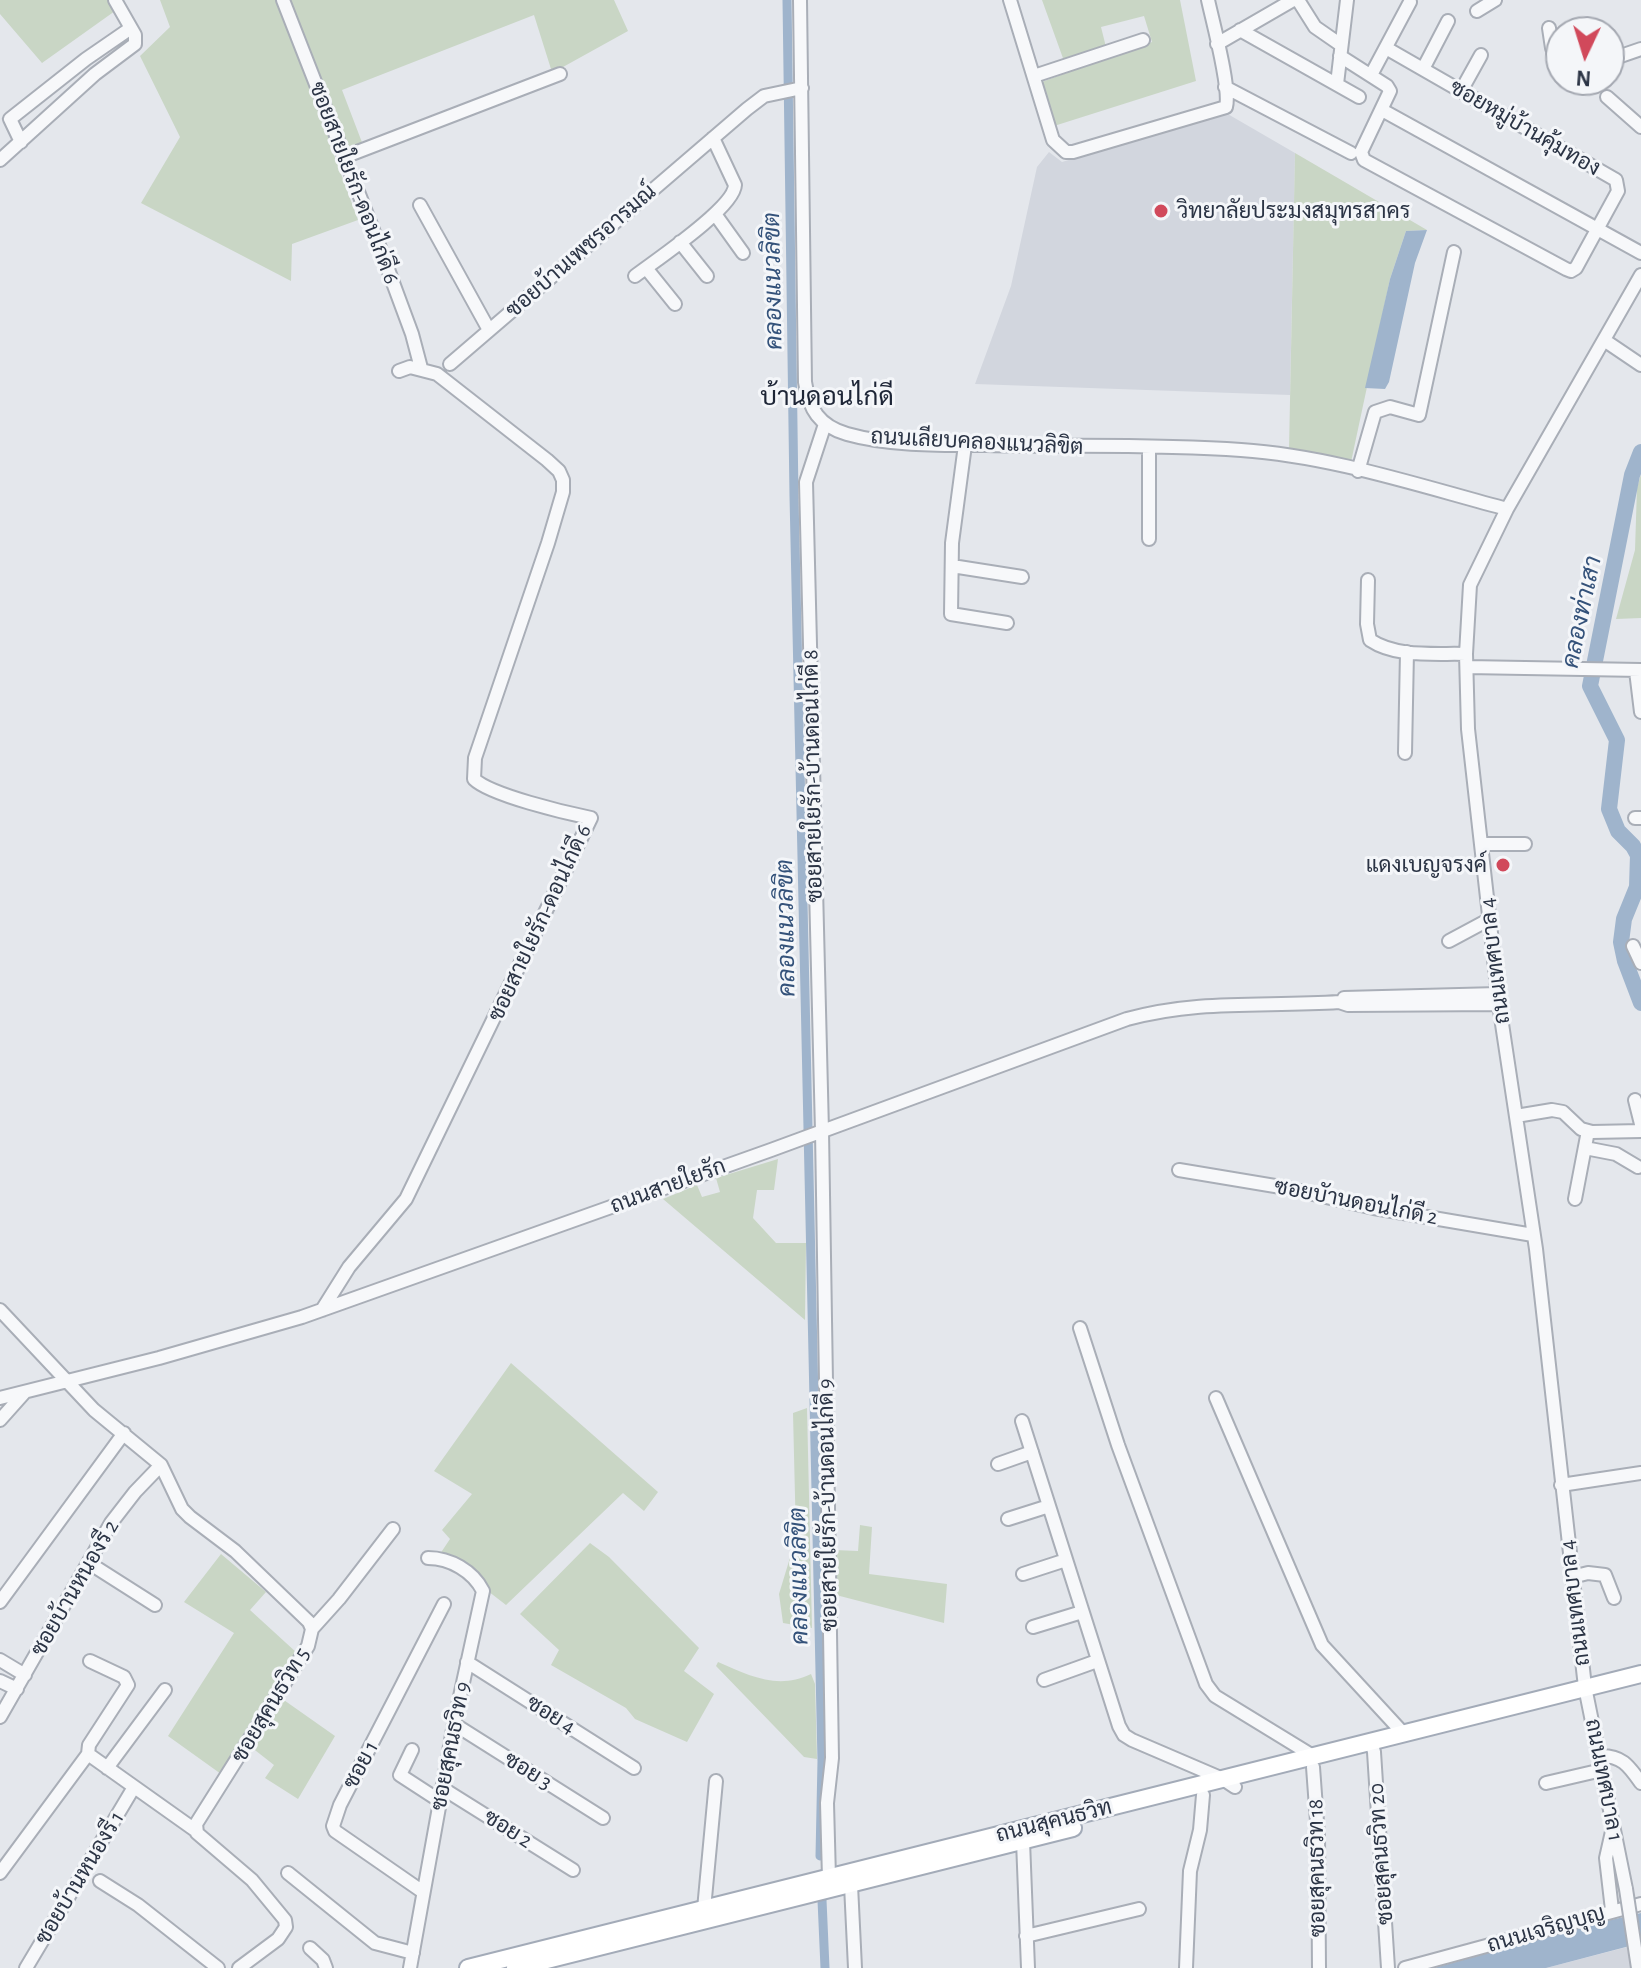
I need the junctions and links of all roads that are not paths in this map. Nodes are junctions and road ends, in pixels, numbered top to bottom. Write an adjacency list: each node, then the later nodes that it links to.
1 (115, 0): 13 (street)
2 (283, 0): 35 (street, ซอยสายใยรัก-ดอนไก่ดี 6)
3 (800, 0): 26 (street)
4 (1010, 0): 23 (street)
5 (1208, 0): 16 (street)
6 (1296, 0): 10 (street); 18 (street)
7 (1347, 0): 18 (street)
8 (1495, 0): 11 (street)
9 (1410, 2): 17 (street)
10 (1271, 5): 14 (street)
11 (1477, 11)
12 (1448, 21): 20 (street)
13 (131, 28): 32 (street); 32 (street)
14 (1240, 30): 16 (street); 24 (street)
15 (1143, 40): 23 (street)
16 (1217, 44): 25 (street)
17 (1386, 48): 20 (street, ซอยหมู่บ้านคุ้มทอง); 22 (street)
18 (1341, 51): 22 (street); 24 (street)
19 (1481, 55): 27 (street)
20 (1423, 69): 27 (street, ซอยหมู่บ้านคุ้มทอง)
21 (560, 74): 35 (street)
22 (1371, 75): 30 (street)
23 (1034, 76): 25 (street)
24 (1337, 84): 28 (street)
25 (1225, 87): 34 (street)
26 (798, 88): 33 (street, ซอยบ้านเพชรอารมณ์); 56 (street)
27 (1461, 91): 39 (street, ซอยหมู่บ้านคุ้มทอง)
28 (1359, 97)
29 (1607, 97): 31 (street)
30 (1382, 110): 39 (street); 39 (street, ซอยหมู่บ้านคุ้มทอง)
31 (1641, 127)
32 (16, 134): 36 (street)
33 (713, 138): 38 (street); 49 (street, ซอยบ้านเพชรอารมณ์)
34 (1351, 153)
35 (344, 157): 53 (street, ซอยสายใยรัก-ดอนไก่ดี 6)
36 (0, 160)
37 (420, 205): 49 (street)
38 (715, 214): 40 (street); 42 (street)
39 (1597, 229): 43 (street)
40 (680, 242): 44 (street); 47 (street)
41 (1454, 252): 55 (street)
42 (743, 253)
43 (1641, 253)
44 (646, 268): 46 (street); 48 (street)
45 (1641, 275): 50 (street, ถนนเทศบาล 4)
46 (635, 276)
47 (707, 276)
48 (675, 304)
49 (489, 330): 51 (street, ซอยบ้านเพชรอารมณ์)
50 (1604, 340): 52 (street); 61 (street, ถนนเทศบาล 4)
51 (450, 364)
52 (1641, 365)
53 (421, 368): 54 (street); 94 (street, ซอยสายใยรัก-ดอนไก่ดี 6)
54 (399, 371)
55 (1419, 415): 57 (street); 60 (street)
56 (825, 424): 58 (street, ถนนเลียบคลองแนวลิขิต); 87 (street, ซอยสายใยรัก-บ้านดอนไก่ดี 8)
57 (1415, 429)
58 (965, 445): 59 (street, ถนนเลียบคลองแนวลิขิต); 63 (street)
59 (1149, 448): 60 (street, ถนนเลียบคลองแนวลิขิต); 62 (street)
60 (1358, 471): 61 (street, ถนนเลียบคลองแนวลิขิต)
61 (1507, 509): 68 (street, ถนนเทศบาล 4)
62 (1149, 539)
63 (952, 566): 64 (street); 66 (street)
64 (1022, 577)
65 (1368, 580): 67 (street)
66 (1007, 623)
67 (1407, 652): 68 (street); 71 (street)
68 (1466, 660): 69 (street); 72 (street, ถนนเทศบาล 4)
69 (1639, 670): 70 (street)
70 (1641, 712)
71 (1405, 753)
72 (1481, 844): 73 (street); 74 (street, ถนนเทศบาล 4)
73 (1525, 844)
74 (1490, 919): 75 (street); 78 (street, ถนนเทศบาล 4)
75 (1449, 941)
76 (1633, 946): 77 (street)
77 (1641, 963)
78 (1496, 969): 79 (street, ถนนเทศบาล 4); 80 (street)
79 (1498, 999): 80 (street, ถนนสายใยรัก); 81 (street, ถนนเทศบาล 4)
80 (1473, 1000): 81 (street); 87 (street, ถนนสายใยรัก)
81 (1503, 1028): 83 (street, ถนนเทศบาล 4)
82 (1635, 1100): 84 (street)
83 (1516, 1116): 85 (street); 92 (street, ถนนเทศบาล 4)
84 (1641, 1124)
85 (1588, 1131): 86 (street); 88 (street)
86 (1641, 1131)
87 (819, 1132): 94 (street, ถนนสายใยรัก); 160 (street, ซอยสายใยรัก-บ้านดอนไก่ดี 9)
88 (1585, 1148): 89 (street); 91 (street)
89 (1638, 1167)
90 (1179, 1170): 92 (street, ซอยบัานดอนไก่ดี 2)
91 (1575, 1199)
92 (1533, 1235): 107 (street, ถนนเทศบาล 4)
93 (0, 1310): 96 (street, ซอยสุคนธวิท 5)
94 (322, 1310): 96 (street, ถนนสายใยรัก)
95 (1080, 1328): 142 (street)
96 (65, 1381): 97 (street, ถนนสายใยรัก); 102 (street, ซอยสุคนธวิท 5)
97 (25, 1392): 98 (street, ถนนสายใยรัก); 100 (street)
98 (0, 1398)
99 (1216, 1398): 137 (street)
100 (0, 1420)
101 (1022, 1421): 103 (street)
102 (124, 1433): 105 (street, ซอยสุคนธวิท 5); 117 (street)
103 (1032, 1452): 104 (street); 108 (street)
104 (998, 1464)
105 (161, 1465): 113 (street, ซอยบ้านหนองรี 2); 122 (street, ซอยสุคนธวิท 5)
106 (1641, 1473): 107 (street)
107 (1561, 1485): 115 (street, ถนนเทศบาล 4)
108 (1049, 1506): 109 (street); 112 (street)
109 (1008, 1519)
110 (393, 1529): 122 (street)
111 (428, 1558): 126 (street, ซอยสุคนธวิท 9)
112 (1066, 1560): 114 (street); 120 (street)
113 (89, 1563): 119 (street); 128 (street, ซอยบ้านหนองรี 2)
114 (1023, 1574)
115 (1572, 1577): 116 (street); 134 (street, ถนนเทศบาล 4)
116 (1614, 1598)
117 (0, 1602)
118 (444, 1604): 163 (street, ซอย 1)
119 (155, 1605)
120 (1082, 1612): 121 (street); 125 (street)
121 (1033, 1627)
122 (312, 1629): 155 (street, ซอยสุคนธวิท 5)
123 (0, 1660): 128 (street)
124 (90, 1661): 140 (street)
125 (1097, 1661): 129 (street); 147 (street)
126 (467, 1662): 136 (street, ซอยสุคนธวิท 9); 144 (street, ซอย 4)
127 (1641, 1674): 134 (main road, ถนนสุคนธวิท)
128 (25, 1675): 132 (street, ซอยบ้านหนองรี 2)
129 (1044, 1680)
130 (0, 1681): 132 (street)
131 (1641, 1685): 134 (main road, ถนนสุคนธวิท)
132 (17, 1689): 135 (street, ซอยบ้านหนองรี 2)
133 (165, 1690): 143 (street)
134 (1586, 1692): 137 (main road, ถนนสุคนธวิท); 138 (main road, ถนนสุคนธวิท); 141 (street, ถนนเทศบาล 1)
135 (0, 1717)
136 (454, 1724): 151 (street, ซอยสุคนธวิท 9); 153 (street, ซอย 3)
137 (1403, 1733): 138 (main road, ถนนสุคนธวิท)
138 (1373, 1747): 142 (main road, ถนนสุคนธวิท); 182 (street, ซอยสุคนธวิท 20)
139 (412, 1750): 151 (street, ซอย 2)
140 (88, 1754): 143 (street, ซอยบ้านหนองรี 1); 158 (street)
141 (1599, 1756): 145 (street, ถนนเทศบาล 1); 149 (street)
142 (1313, 1762): 147 (main road, ถนนสุคนธวิท); 181 (street, ซอยสุคนธวิท 18)
143 (107, 1768): 150 (street, ซอยบ้านหนองรี 1)
144 (634, 1768)
145 (1602, 1770): 148 (street); 154 (street, ถนนเทศบาล 1)
146 (716, 1781): 165 (street)
147 (1229, 1783): 152 (main road, ถนนสุคนธวิท); 160 (main road, ถนนสุคนธวิท)
148 (1546, 1783)
149 (1641, 1783)
150 (134, 1787): 155 (street, ซอยบ้านหนองรี 1); 171 (street, ซอยบ้านหนองรี 1)
151 (441, 1794): 157 (street, ซอย 2); 163 (street, ซอยสุคนธวิท 9)
152 (1203, 1795): 156 (main road, ถนนสุคนธวิท); 180 (street)
153 (603, 1818)
154 (1614, 1826): 167 (street); 184 (street, ถนนเทศบาล 1, bridge)
155 (195, 1830): 173 (street)
156 (1023, 1841): 162 (main road, ถนนสุคนธวิท); 168 (street)
157 (573, 1870)
158 (0, 1873)
159 (288, 1873): 170 (street)
160 (829, 1878): 165 (main road, ถนนสุคนธวิท)
161 (100, 1881): 172 (street)
162 (851, 1885): 177 (main road, ถนนสุคนธวิท); 178 (street)
163 (423, 1892): 170 (street, ซอยสุคนธวิท 9)
164 (1641, 1904): 167 (street, ถนนเจริญบุญ)
165 (704, 1909): 176 (main road, ถนนสุคนธวิท)
166 (1139, 1909): 168 (street)
167 (1612, 1910): 183 (street, ถนนเจริญบุญ)
168 (1026, 1936): 179 (street)
169 (310, 1948): 174 (street)
170 (413, 1953): 175 (street, ซอยสุคนธวิท 9)
171 (26, 1968)
172 (218, 1968)
173 (239, 1968)
174 (326, 1968)
175 (410, 1968)
176 (468, 1968)
177 (515, 1968)
178 (855, 1968)
179 (1028, 1968)
180 (1186, 1968)
181 (1319, 1968)
182 (1388, 1968)
183 (1405, 1968)
184 (1638, 1968)

